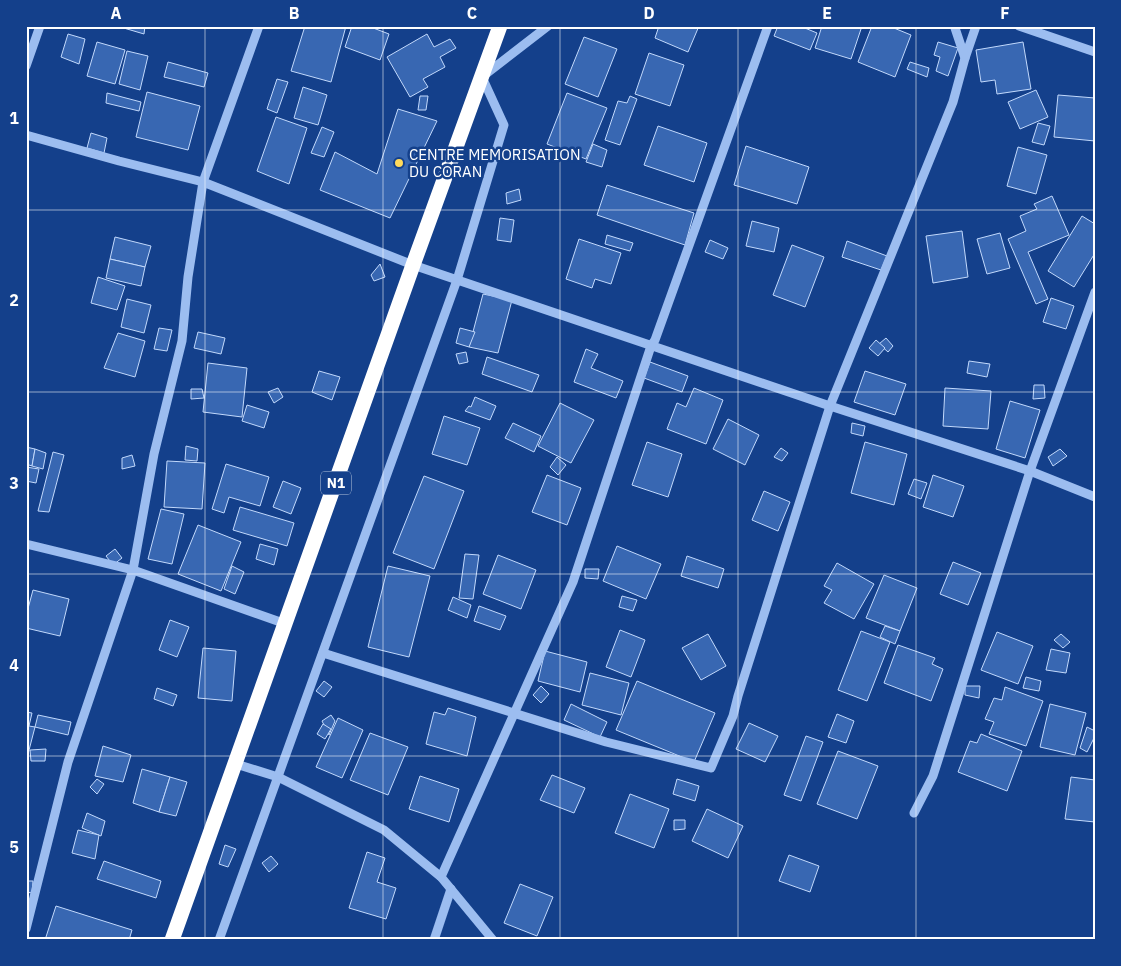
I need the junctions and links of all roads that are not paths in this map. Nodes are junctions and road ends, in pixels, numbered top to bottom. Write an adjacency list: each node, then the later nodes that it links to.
1 (40, 26): 11 (street)
2 (259, 26): 14 (street)
3 (500, 26): 12 (highway, N1)
4 (548, 26): 12 (street)
5 (768, 26): 18 (street)
6 (976, 26): 10 (street)
7 (1019, 26): 9 (street)
8 (955, 27): 10 (street)
9 (1095, 52)
10 (964, 58): 19 (street)
11 (26, 66)
12 (482, 76): 15 (highway, N1); 16 (street)
13 (26, 135): 14 (street)
14 (204, 182): 15 (street); 23 (street)
15 (413, 266): 16 (street); 24 (highway, N1)
16 (457, 280): 18 (street); 25 (street)
17 (1095, 292): 20 (street)
18 (651, 346): 19 (street); 26 (street)
19 (830, 406): 20 (street); 26 (street)
20 (1030, 471): 21 (street); 29 (street)
21 (1095, 497)
22 (26, 544): 23 (street)
23 (133, 570): 24 (street); 32 (street)
24 (286, 624): 27 (highway, N1)
25 (323, 653): 26 (street); 28 (street)
26 (515, 713): 30 (street)
27 (236, 764): 28 (street); 33 (highway, N1)
28 (278, 777): 30 (street); 34 (street)
29 (914, 813)
30 (441, 877): 31 (street)
31 (451, 889): 35 (street); 36 (street)
32 (26, 929)
33 (172, 940)
34 (220, 940)
35 (434, 940)
36 (493, 940)

